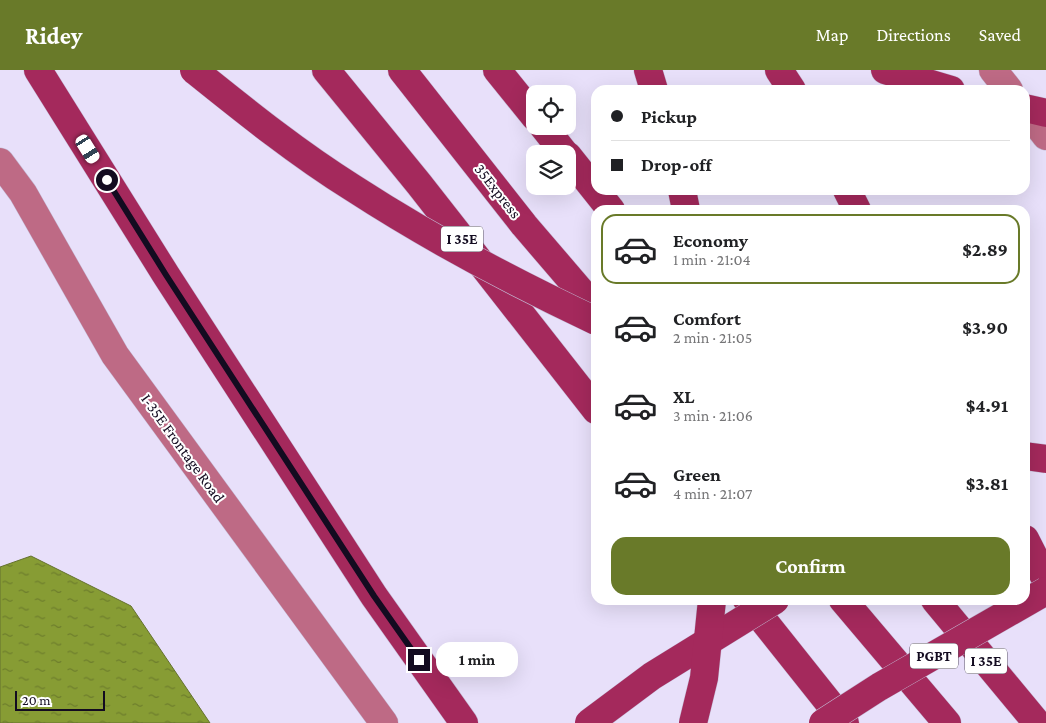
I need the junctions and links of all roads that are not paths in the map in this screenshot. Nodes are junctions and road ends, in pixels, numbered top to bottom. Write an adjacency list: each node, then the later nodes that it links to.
1 (38, 70): 42 (highway)
2 (194, 70): 25 (highway, bridge)
3 (326, 70): 26 (highway, I 35E)
4 (402, 70): 24 (highway, 35Express)
5 (497, 70): 14 (highway)
6 (648, 70): 10 (highway)
7 (780, 70): 11 (highway)
8 (886, 70): 12 (highway)
9 (993, 70): 13 (main road)
10 (652, 85)
11 (789, 85)
12 (935, 85)
13 (1005, 85)
14 (526, 105)
15 (1030, 114): 16 (highway)
16 (1045, 127)
17 (550, 135): 18 (highway)
18 (558, 145)
19 (0, 162): 41 (main road, I-35E Frontage Road)
20 (576, 167): 21 (highway)
21 (591, 186)
22 (599, 195): 23 (highway)
23 (607, 205)
24 (591, 304)
25 (591, 319)
26 (591, 404)
27 (1046, 449): 28 (highway, bridge)
28 (1030, 457)
29 (1030, 457): 30 (highway, bridge)
30 (1046, 459)
31 (1030, 549): 32 (highway)
32 (1046, 580)
33 (1046, 591): 34 (highway, PGBT, bridge)
34 (1030, 600)
35 (711, 605): 44 (highway, bridge)
36 (751, 605): 46 (highway)
37 (768, 605): 43 (highway, bridge)
38 (847, 605): 47 (highway)
39 (939, 605): 48 (highway, I 35E)
40 (1022, 605): 45 (highway, PGBT, bridge)
41 (384, 723)
42 (464, 723)
43 (590, 723)
44 (693, 723)
45 (823, 723)
46 (845, 723)
47 (948, 723)
48 (1037, 723)

